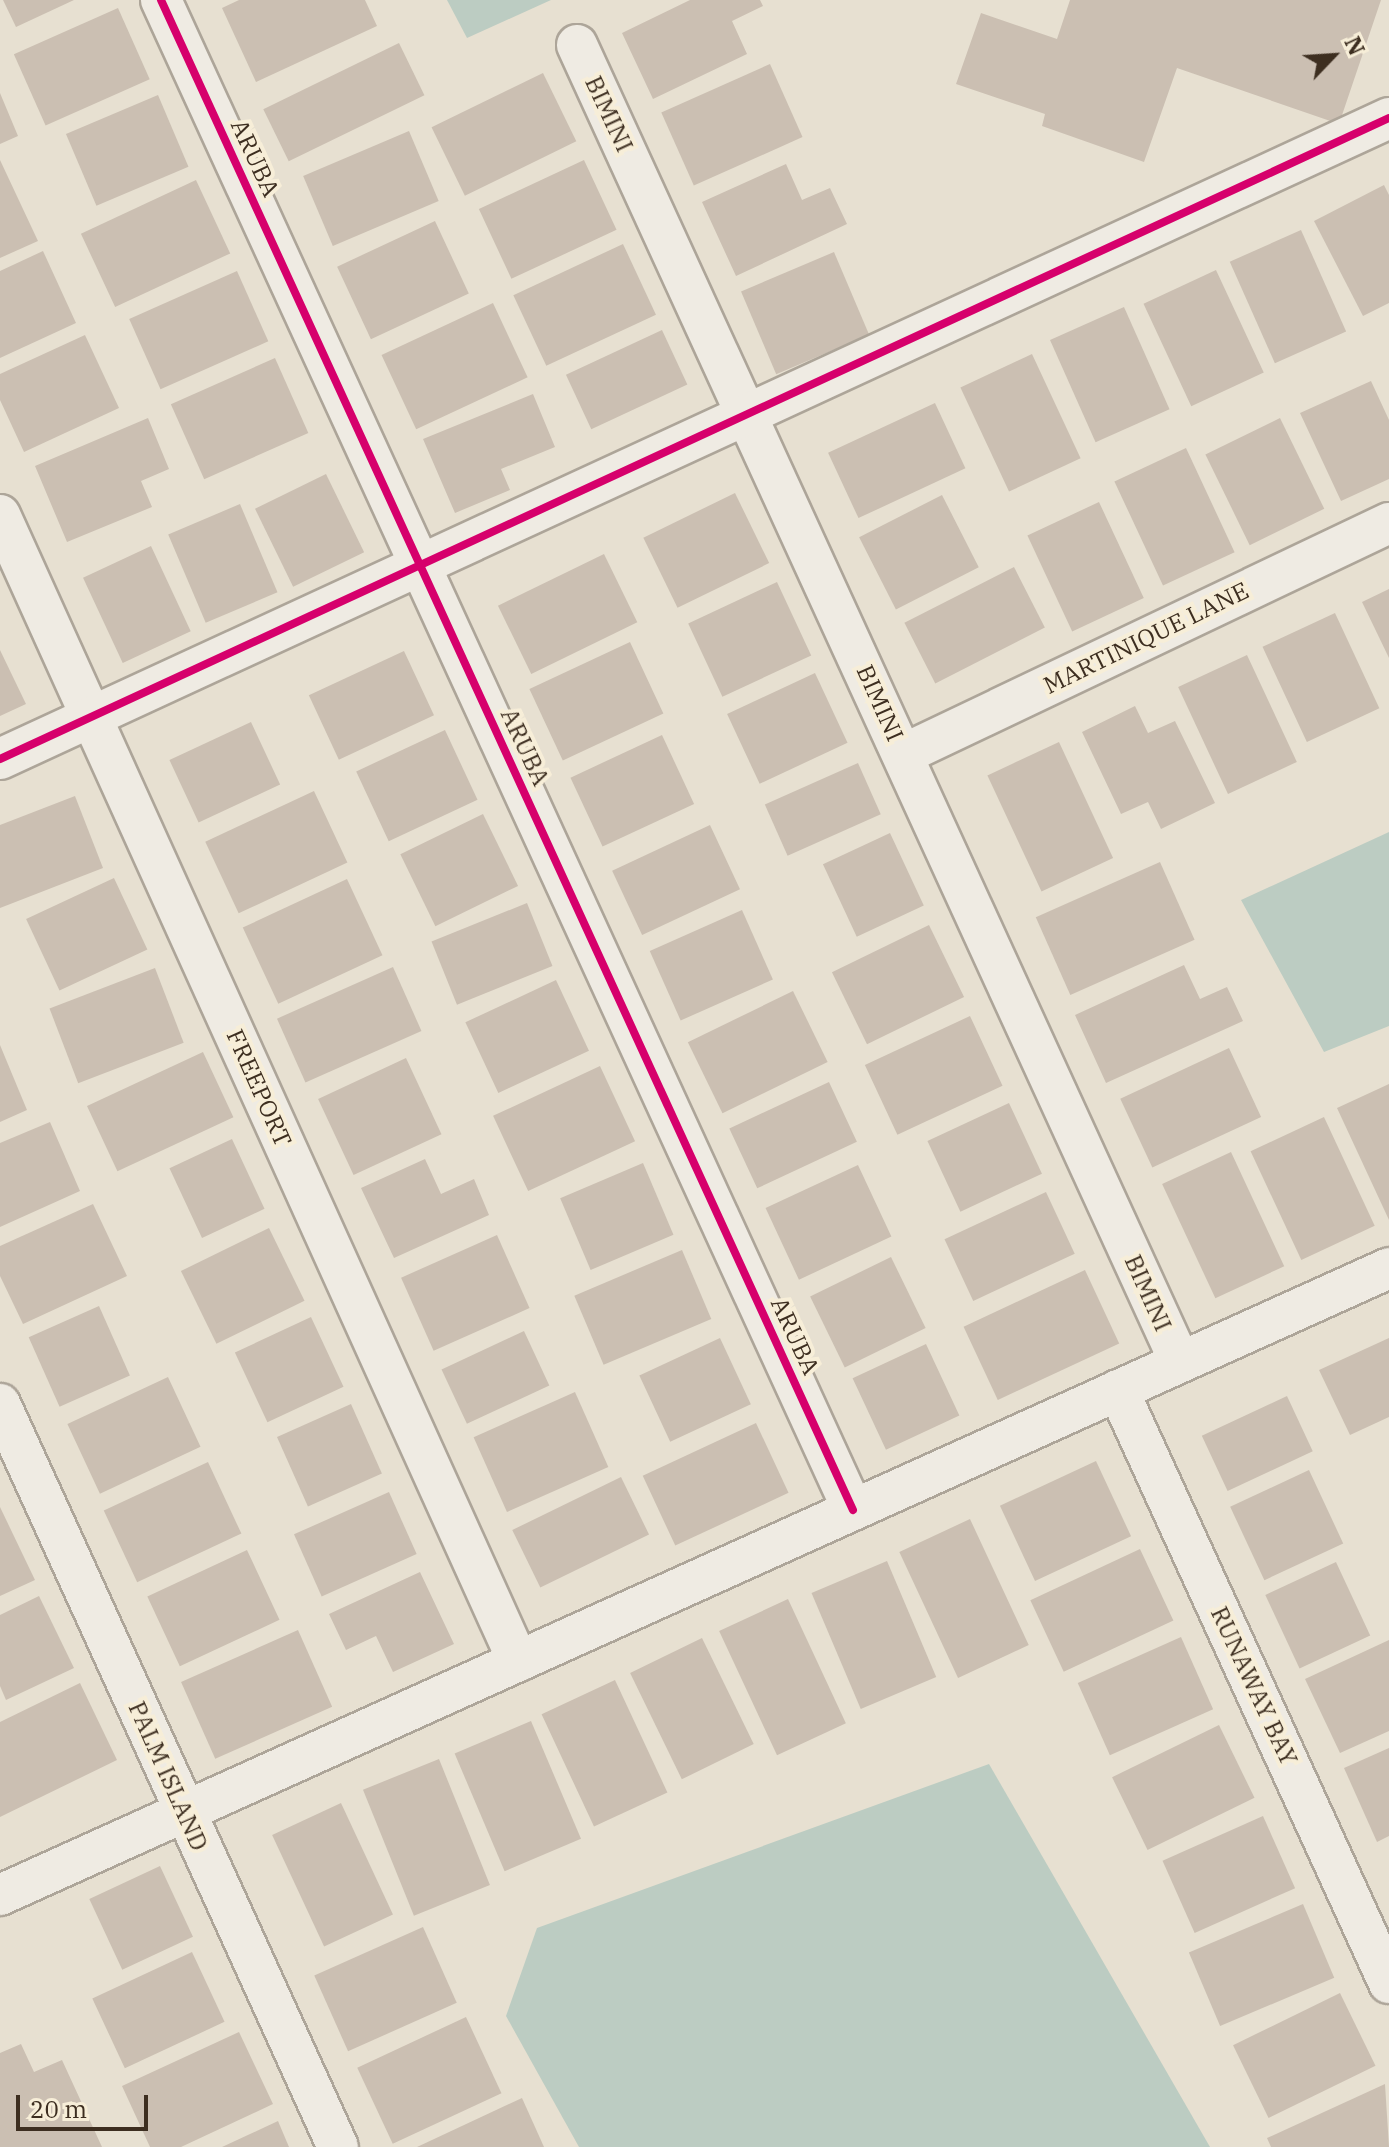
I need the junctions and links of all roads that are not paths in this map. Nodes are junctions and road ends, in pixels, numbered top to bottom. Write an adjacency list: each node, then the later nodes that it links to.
1 (161, 0): 7 (street, ARUBA)
2 (577, 45): 4 (street, BIMINI)
3 (1389, 118): 4 (street)
4 (750, 416): 7 (street); 9 (street, BIMINI)
5 (0, 515): 8 (street, FREEPORT)
6 (1389, 523): 9 (street, MARTINIQUE LANE)
7 (422, 569): 8 (street); 15 (street, ARUBA)
8 (91, 716): 10 (street); 16 (street, FREEPORT)
9 (904, 754): 12 (street, BIMINI)
10 (0, 759)
11 (1389, 1268): 12 (street)
12 (1180, 1362): 13 (street)
13 (1118, 1390): 15 (street); 19 (street, RUNAWAY BAY)
14 (0, 1404): 17 (street, PALM ISLAND)
15 (853, 1510): 16 (street)
16 (518, 1661): 17 (street)
17 (184, 1812): 18 (street); 20 (street, PALM ISLAND)
18 (0, 1895)
19 (1389, 1983)
20 (338, 2147)

